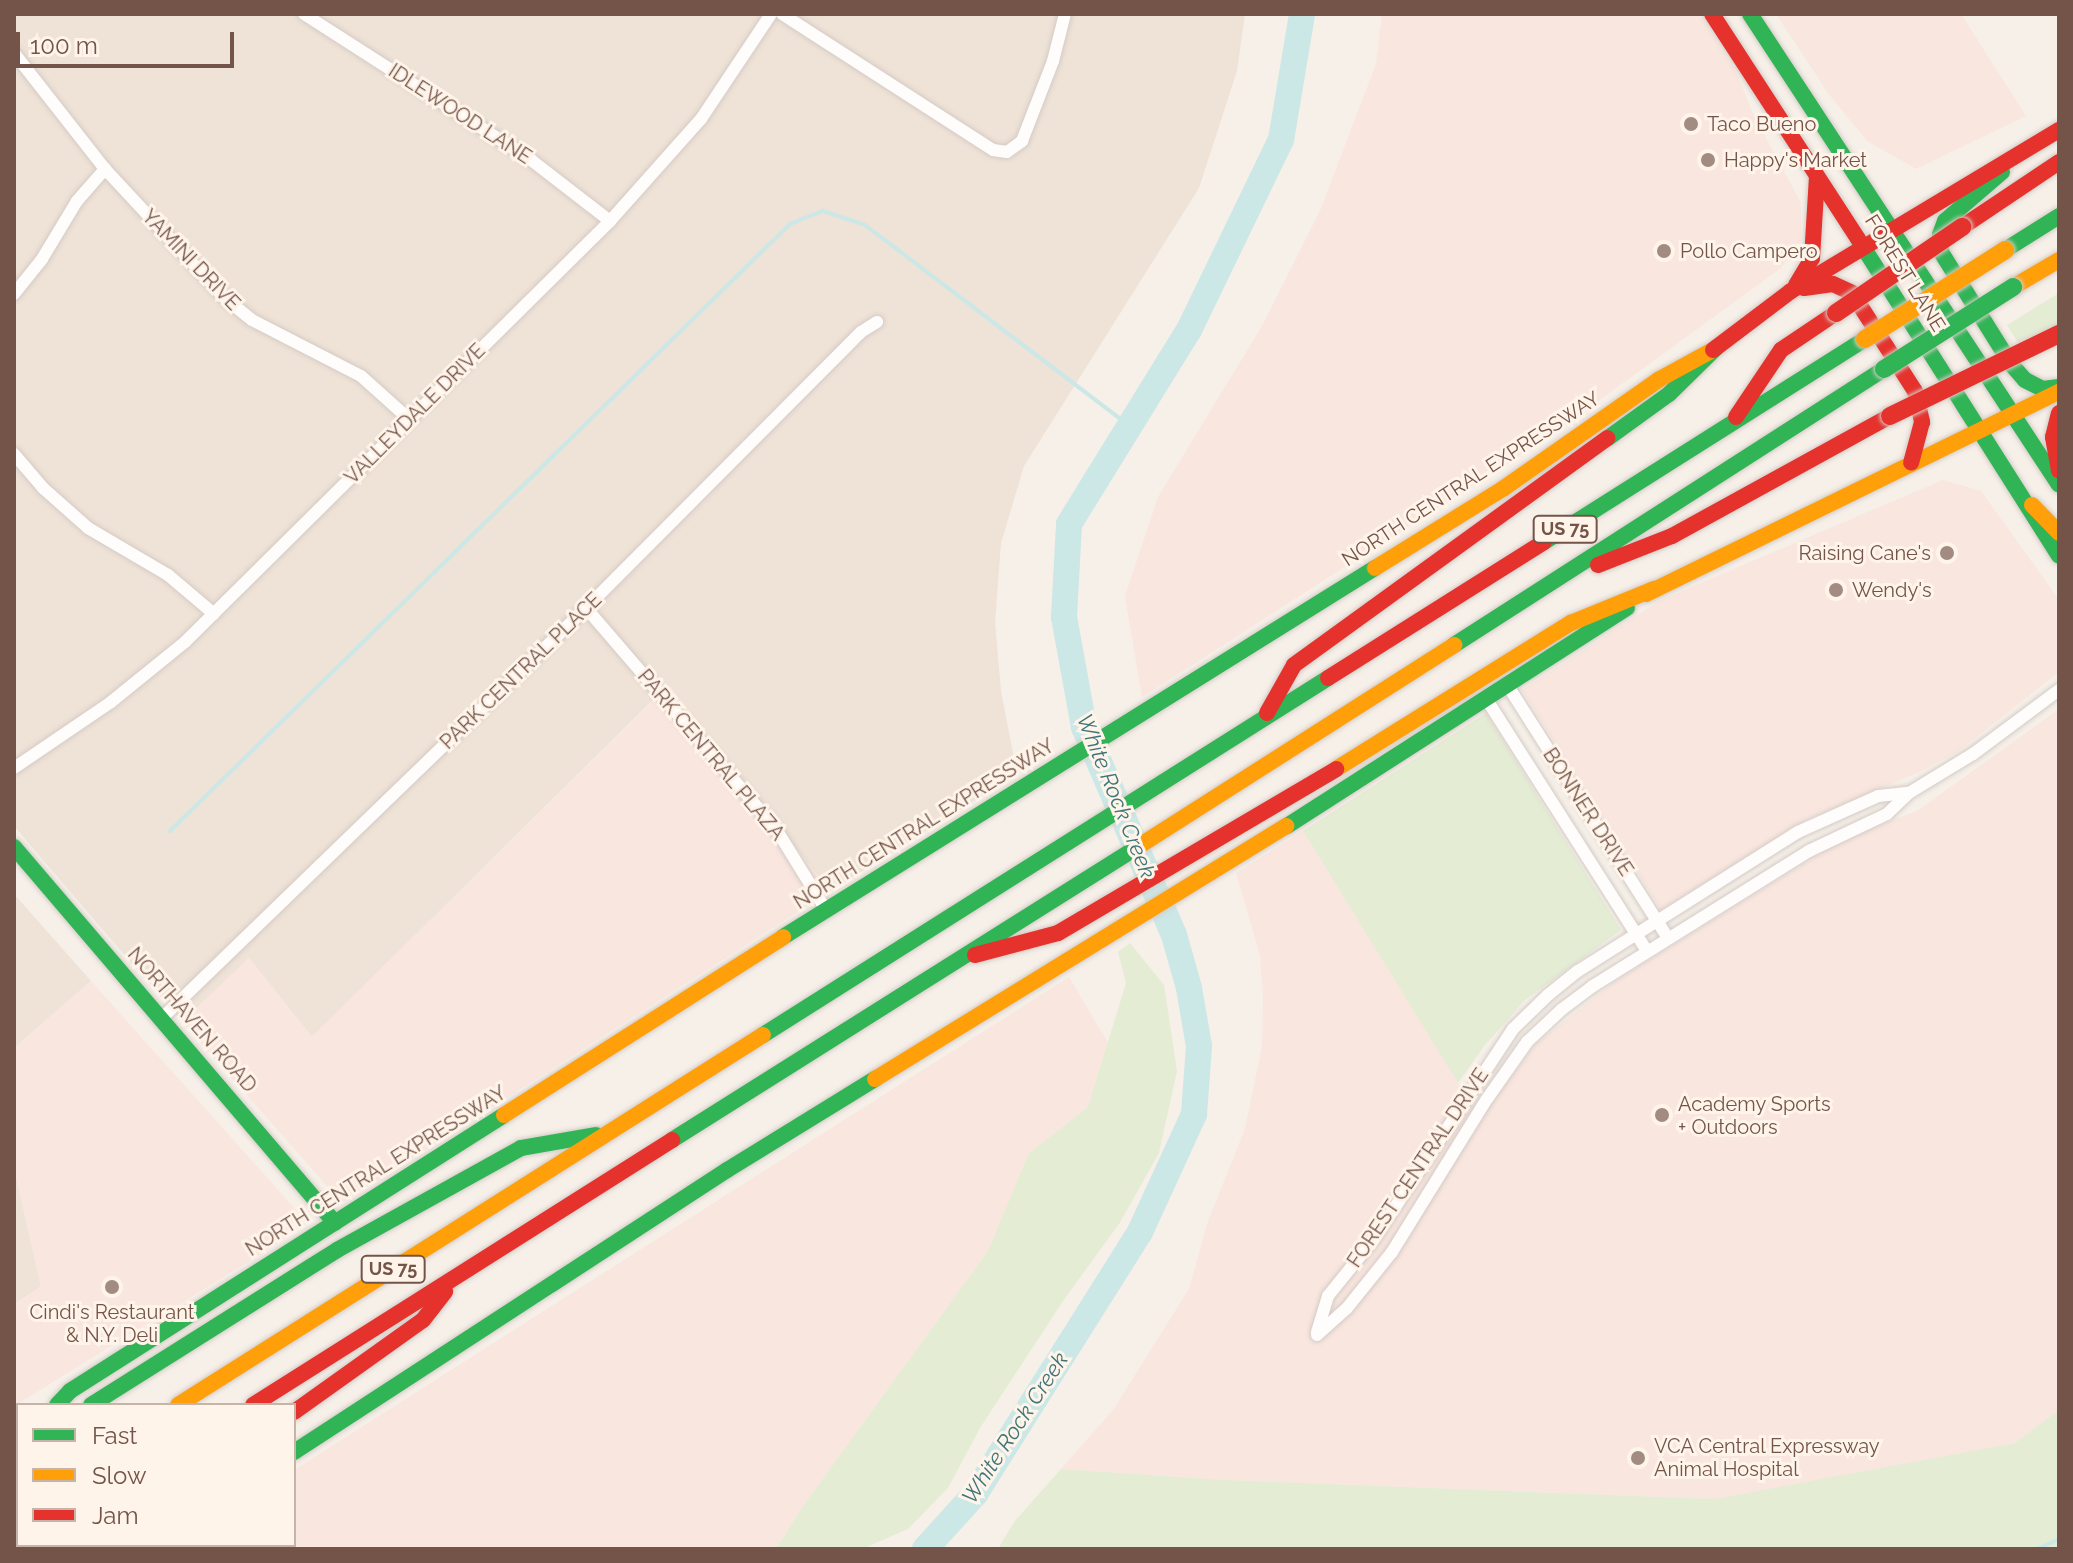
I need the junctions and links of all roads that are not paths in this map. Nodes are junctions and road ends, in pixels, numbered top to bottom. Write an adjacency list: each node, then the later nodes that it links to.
1 (304, 14): 16 (street, IDLEWOOD LANE)
2 (771, 14): 16 (street, VALLEYDALE DRIVE)
3 (782, 14): 4 (street)
4 (1065, 14)
5 (1712, 14): 14 (main road, FOREST LANE)
6 (1743, 14): 8 (main road)
7 (1750, 14): 8 (main road, FOREST LANE)
8 (1763, 36): 17 (main road, FOREST LANE)
9 (14, 53): 13 (street, YAMINI DRIVE)
10 (2059, 130): 11 (main road, NORTH CENTRAL EXPRESSWAY)
11 (2034, 145): 17 (main road, NORTH CENTRAL EXPRESSWAY); 25 (main road)
12 (2059, 162): 29 (main road, bridge)
13 (105, 169): 21 (street); 28 (street, YAMINI DRIVE)
14 (1817, 175): 18 (main road, FOREST LANE); 20 (main road)
15 (2059, 216): 29 (main road, US 75, bridge)
16 (610, 221): 28 (street, VALLEYDALE DRIVE)
17 (1892, 228): 18 (main road, NORTH CENTRAL EXPRESSWAY); 26 (main road, FOREST LANE)
18 (1863, 246): 20 (main road, NORTH CENTRAL EXPRESSWAY); 30 (main road, FOREST LANE)
19 (2059, 260): 38 (main road, US 75, bridge)
20 (1791, 291): 24 (main road, NORTH CENTRAL EXPRESSWAY); 32 (main road)
21 (14, 294)
22 (877, 322): 40 (street, PARK CENTRAL PLACE)
23 (2059, 334): 38 (main road, bridge)
24 (1716, 348): 45 (main road); 49 (main road, NORTH CENTRAL EXPRESSWAY)
25 (2059, 390): 26 (main road)
26 (2012, 412): 30 (main road); 34 (main road, FOREST LANE)
27 (2059, 413): 33 (main road)
28 (409, 419): 41 (street, VALLEYDALE DRIVE)
29 (1732, 424): 45 (main road, US 75)
30 (1976, 431): 32 (main road); 35 (main road, FOREST LANE)
31 (14, 454): 41 (street)
32 (1911, 463): 39 (main road)
33 (2059, 470)
34 (2059, 485)
35 (2016, 491): 36 (main road); 37 (main road, FOREST LANE)
36 (2059, 533)
37 (2059, 556)
38 (1553, 583): 54 (main road, US 75)
39 (1654, 589): 42 (main road); 54 (main road)
40 (586, 608): 49 (street, PARK CENTRAL PLAZA); 55 (street, PARK CENTRAL PLACE)
41 (214, 614): 46 (street, VALLEYDALE DRIVE)
42 (1508, 686): 44 (main road); 50 (street, BONNER DRIVE)
43 (2059, 690): 47 (street, FOREST CENTRAL DRIVE)
44 (1487, 700): 51 (street, BONNER DRIVE); 66 (main road)
45 (1265, 718): 58 (main road, US 75)
46 (14, 768)
47 (1909, 793): 50 (street, FOREST CENTRAL DRIVE); 52 (street, FOREST CENTRAL DRIVE)
48 (15, 851): 55 (main road, NORTHAVEN ROAD)
49 (826, 910): 59 (main road, NORTH CENTRAL EXPRESSWAY)
50 (1657, 920): 51 (street, FOREST CENTRAL DRIVE); 52 (street, BONNER DRIVE)
51 (1636, 934): 53 (street, BONNER DRIVE); 56 (street, FOREST CENTRAL DRIVE)
52 (1668, 938): 53 (street, FOREST CENTRAL DRIVE)
53 (1647, 951): 57 (street, FOREST CENTRAL DRIVE)
54 (954, 961): 60 (main road, US 75)
55 (162, 1018): 59 (main road, NORTHAVEN ROAD)
56 (1471, 1087): 57 (street); 57 (street, FOREST CENTRAL DRIVE)
57 (1487, 1099)
58 (609, 1132): 62 (main road); 63 (main road, US 75)
59 (335, 1223): 61 (main road, NORTH CENTRAL EXPRESSWAY)
60 (459, 1275): 64 (main road, US 75); 65 (main road)
61 (59, 1403)
62 (94, 1403)
63 (181, 1403)
64 (256, 1403)
65 (296, 1411)
66 (296, 1451)

